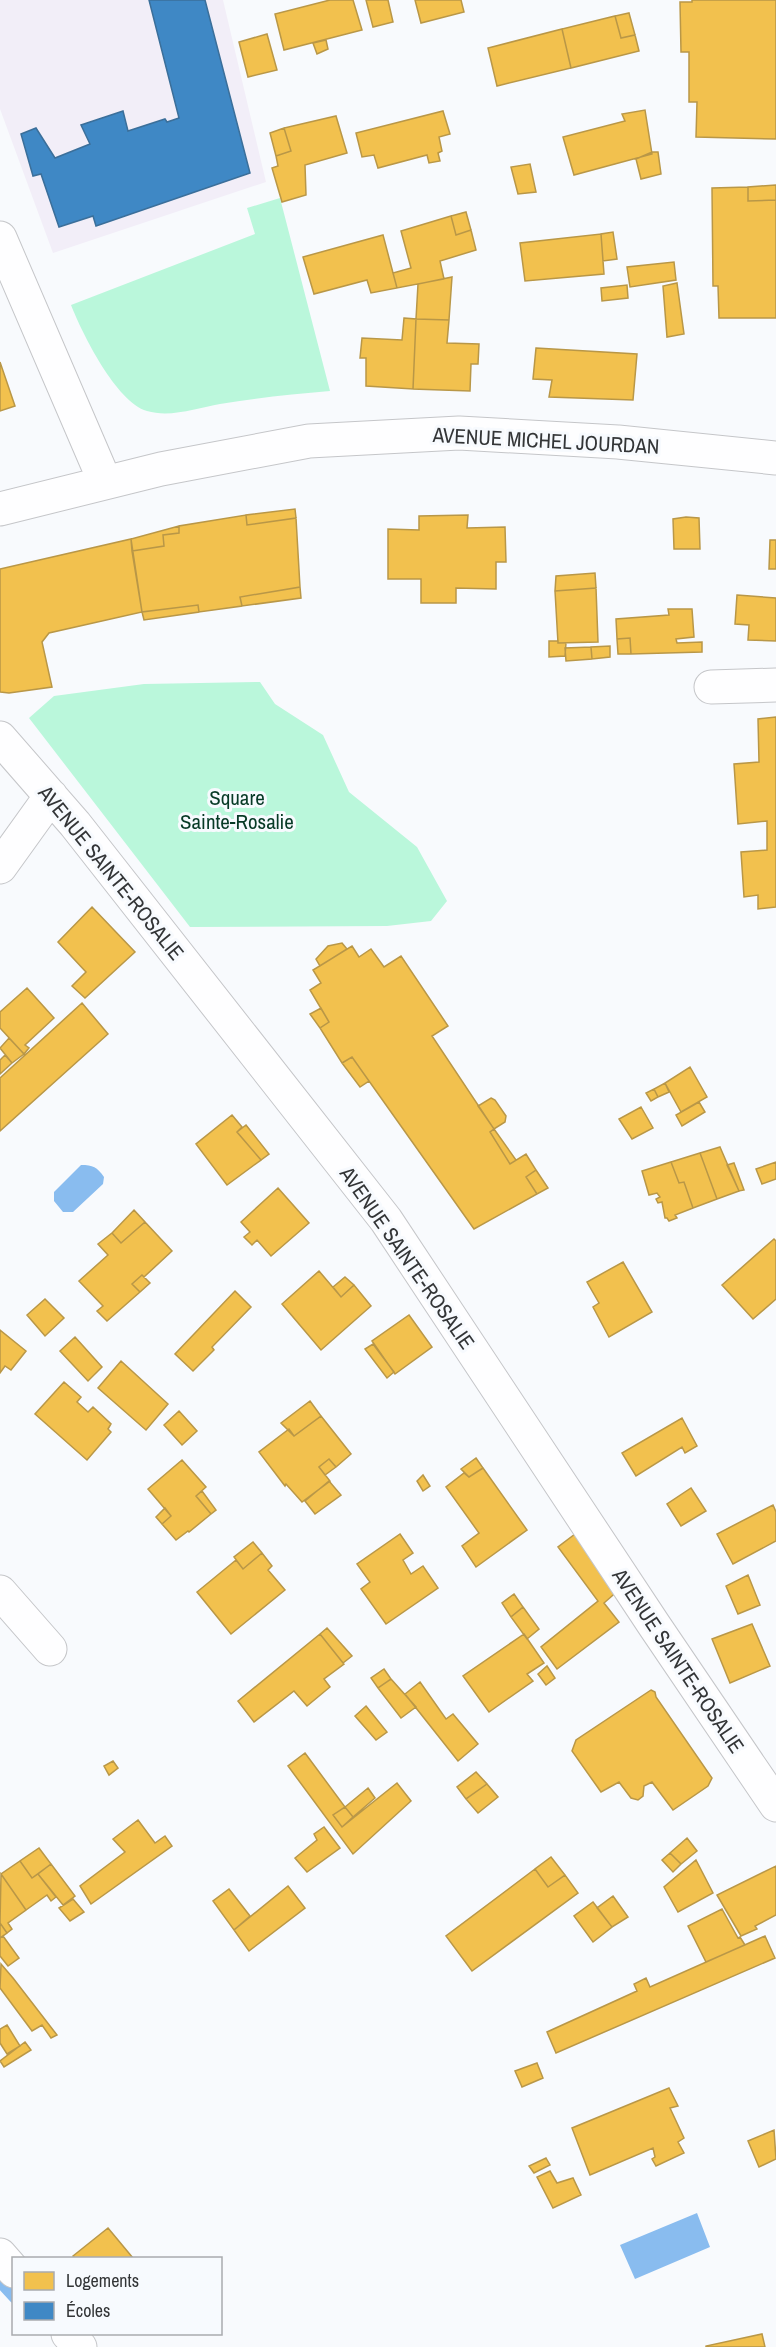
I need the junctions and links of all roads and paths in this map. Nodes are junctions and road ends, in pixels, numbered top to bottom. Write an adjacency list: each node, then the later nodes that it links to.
1 (0, 238): 3 (street)
2 (776, 458): 3 (street, AVENUE MICHEL JOURDAN)
3 (105, 482): 4 (street, AVENUE MICHEL JOURDAN)
4 (0, 508)
5 (776, 685): 6 (street)
6 (711, 687)
7 (0, 738): 8 (street, AVENUE SAINTE-ROSALIE)
8 (51, 796): 9 (street); 12 (street, AVENUE SAINTE-ROSALIE)
9 (0, 867)
10 (0, 1592): 11 (street)
11 (50, 1649)
12 (776, 1805)
13 (0, 2255): 14 (street)
14 (12, 2269)
15 (69, 2335): 16 (street)
16 (80, 2347)

